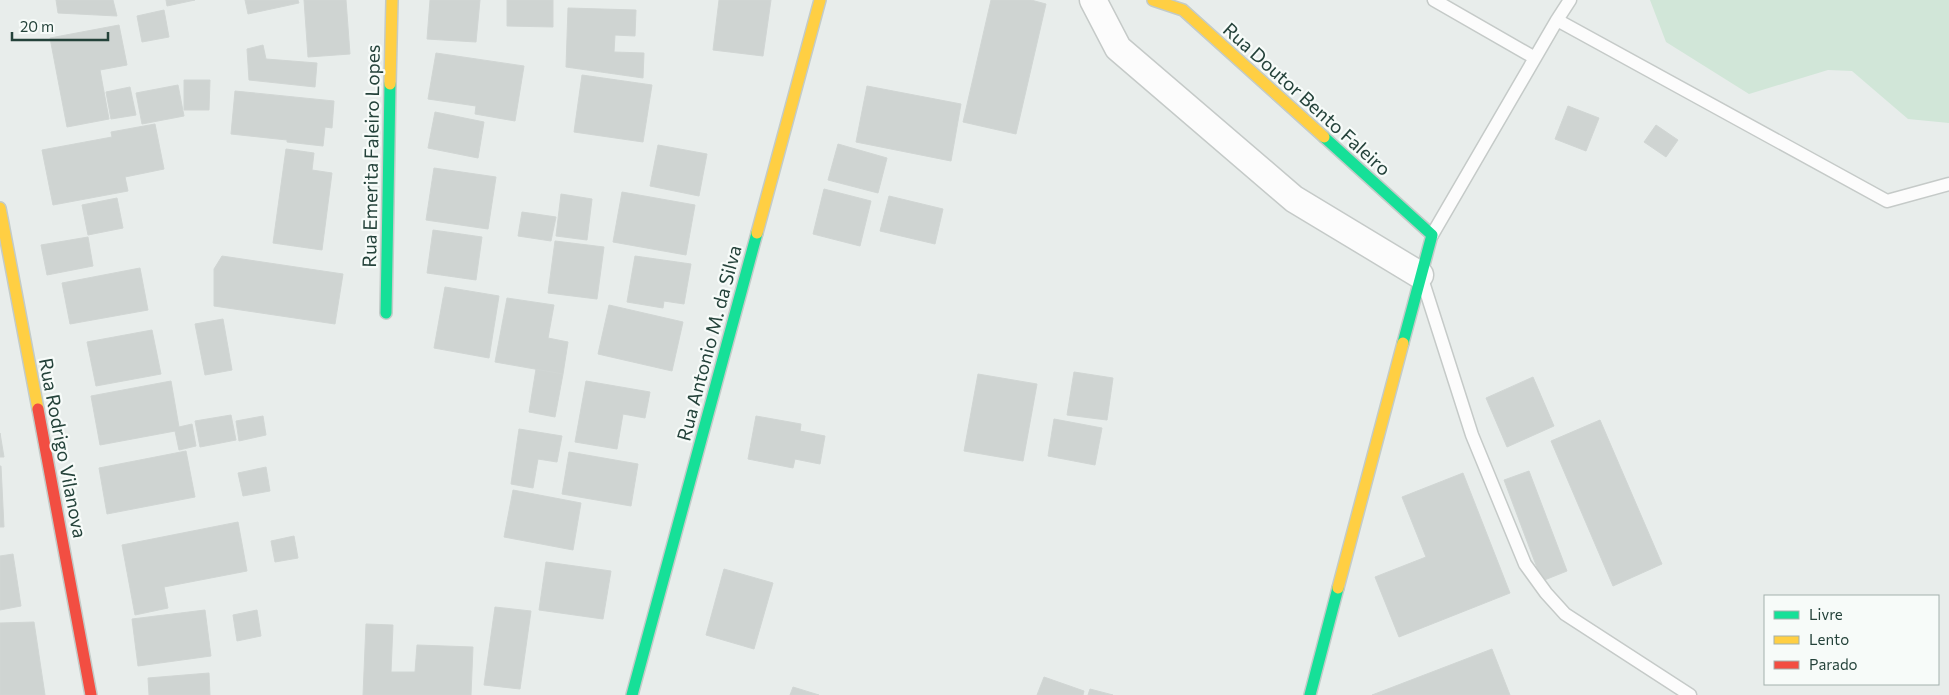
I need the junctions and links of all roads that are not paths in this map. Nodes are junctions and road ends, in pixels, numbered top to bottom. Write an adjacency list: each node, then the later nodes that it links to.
1 (392, 0): 14 (street, Rua Emerita Faleiro Lopes)
2 (820, 0): 16 (street, Rua Antonio M. da Silva)
3 (1093, 0): 13 (street)
4 (1152, 0): 7 (street, Rua Doutor Bento Faleiro)
5 (1434, 0): 9 (lane)
6 (1570, 0): 8 (lane)
7 (1186, 5): 12 (street, Rua Doutor Bento Faleiro)
8 (1557, 20): 9 (lane); 10 (lane)
9 (1535, 58): 12 (lane)
10 (1949, 184)
11 (0, 208): 15 (street, Rua Rodrigo Vilanova)
12 (1432, 235): 13 (street)
13 (1420, 275): 17 (street); 18 (lane)
14 (386, 313)
15 (91, 695)
16 (632, 695)
17 (1310, 695)
18 (1690, 695)

